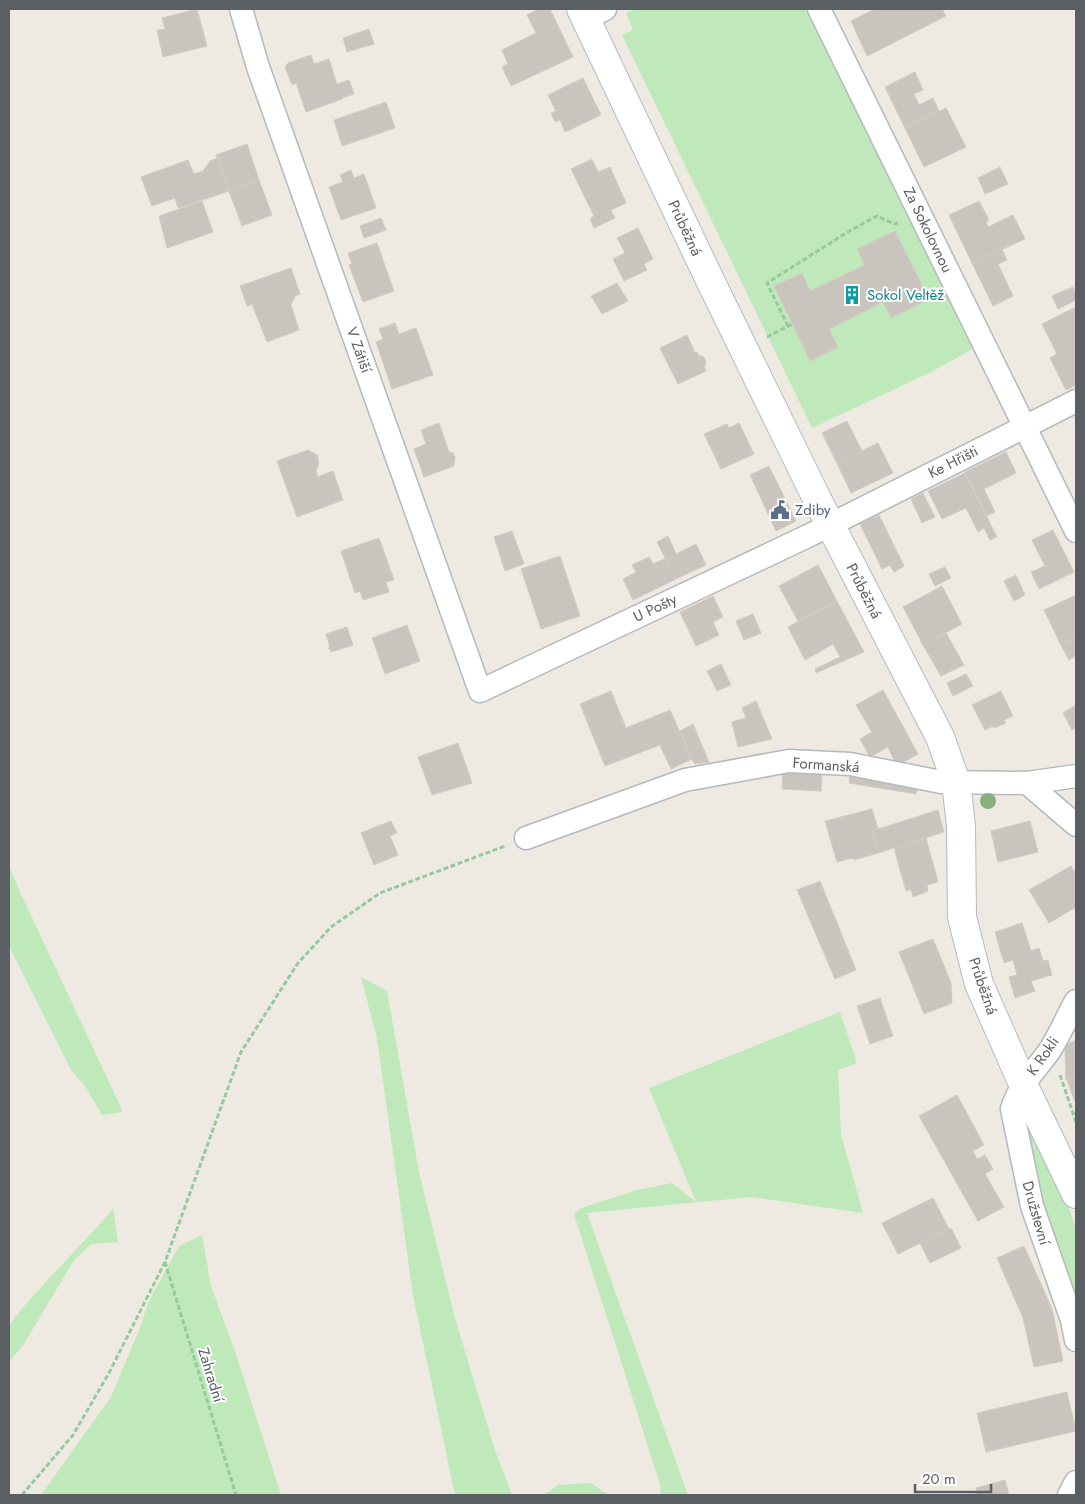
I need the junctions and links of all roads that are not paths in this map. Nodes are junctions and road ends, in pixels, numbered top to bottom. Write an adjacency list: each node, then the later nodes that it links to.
1 (241, 9): 8 (street, V Zátiší)
2 (819, 9): 5 (street, Za Sokolovnou)
3 (590, 12): 6 (street, Průběžná)
4 (1076, 401): 5 (street, Ke Hřišti)
5 (1025, 426): 6 (street, Ke Hřišti); 7 (street, Za Sokolovnou)
6 (830, 525): 8 (street, U Pošty); 10 (street, Průběžná)
7 (1076, 531)
8 (480, 691)
9 (1076, 776): 11 (street, Formanská)
10 (956, 782): 11 (street, Formanská); 13 (street, Formanská); 15 (street, Průběžná)
11 (1027, 783): 12 (street)
12 (1076, 825)
13 (526, 838)
14 (1076, 1001): 15 (street, K Rokli)
15 (1023, 1084): 16 (street, Průběžná); 17 (street, Družstevní)
16 (1076, 1194)
17 (1076, 1340)
18 (1076, 1482): 19 (street)
19 (1069, 1495)

